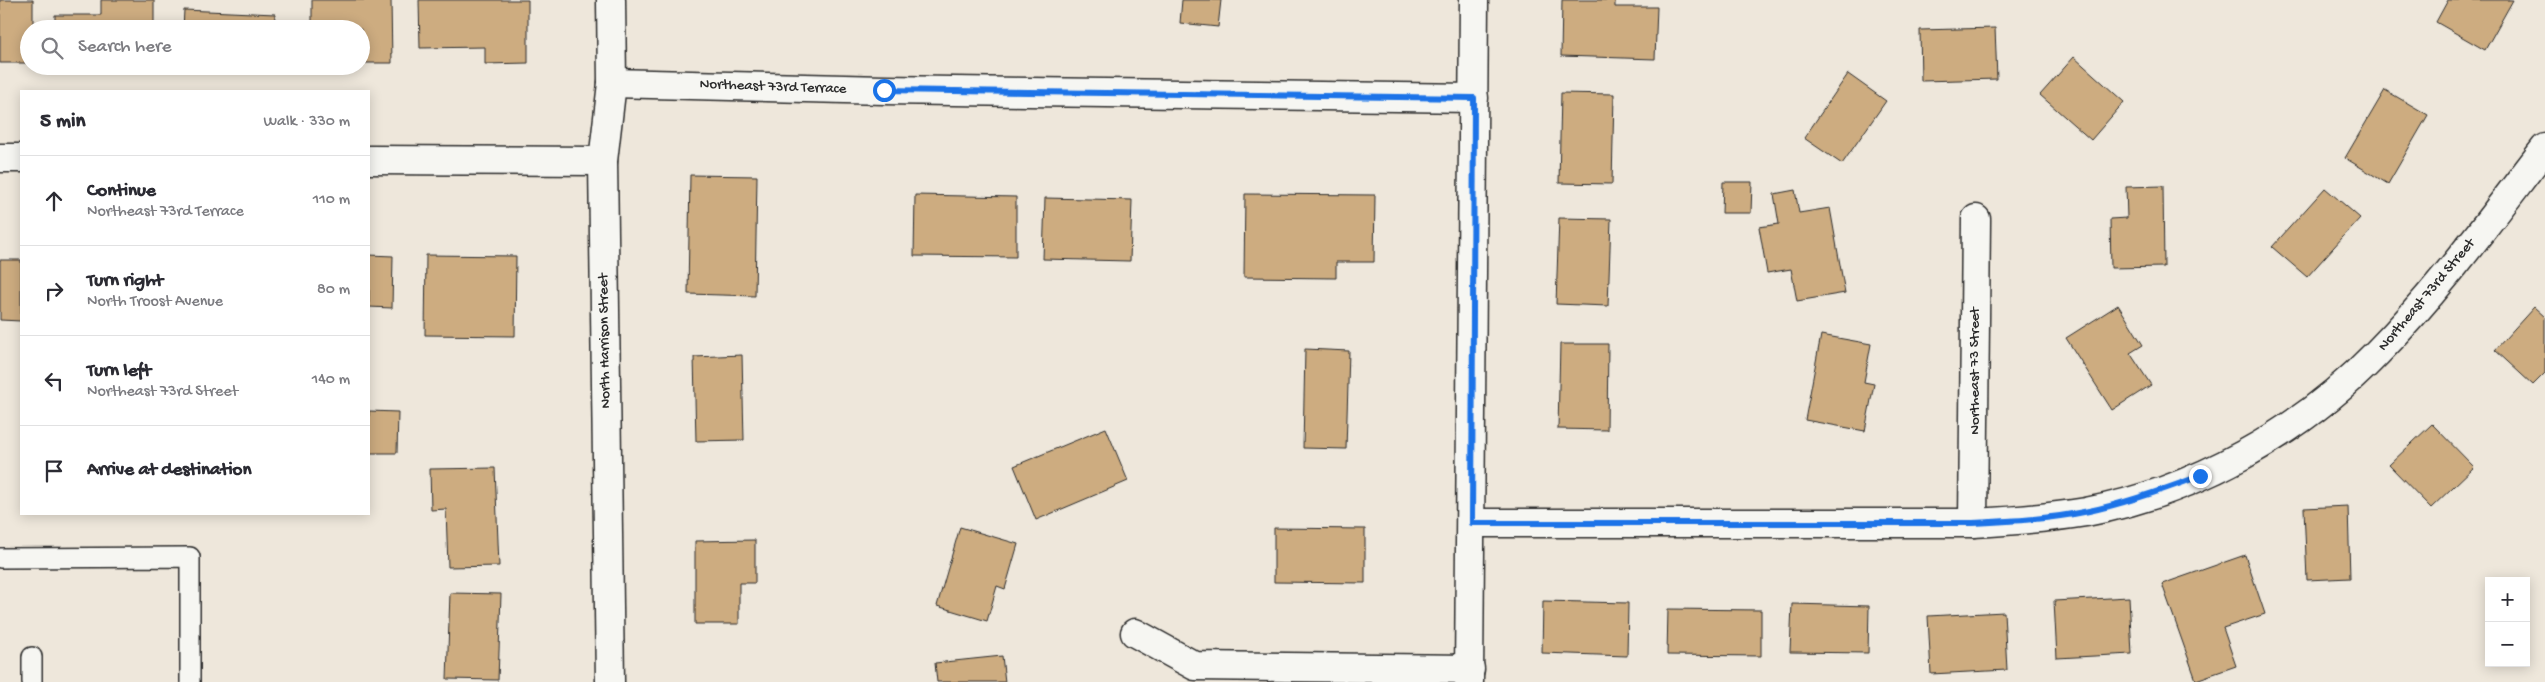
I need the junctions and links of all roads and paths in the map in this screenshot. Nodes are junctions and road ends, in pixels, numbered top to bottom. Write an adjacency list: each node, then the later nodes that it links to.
1 (611, 0): 3 (street, North Harrison Street)
2 (1474, 0): 4 (street)
3 (612, 83): 4 (street, Northeast 73rd Terrace); 9 (street, North Harrison Street)
4 (1474, 98): 11 (street)
5 (2545, 148): 12 (street, Northeast 73rd Street)
6 (0, 158): 7 (street)
7 (20, 158)
8 (370, 160): 9 (street)
9 (603, 161): 19 (street, North Harrison Street)
10 (1976, 219): 12 (street, Northeast 73 Street)
11 (1472, 523): 12 (street, Northeast 73rd Street); 16 (street)
12 (1973, 523)
13 (0, 558): 18 (lane)
14 (1135, 633): 16 (street)
15 (32, 657): 17 (lane)
16 (1470, 675)
17 (32, 682)
18 (190, 682)
19 (610, 682)

